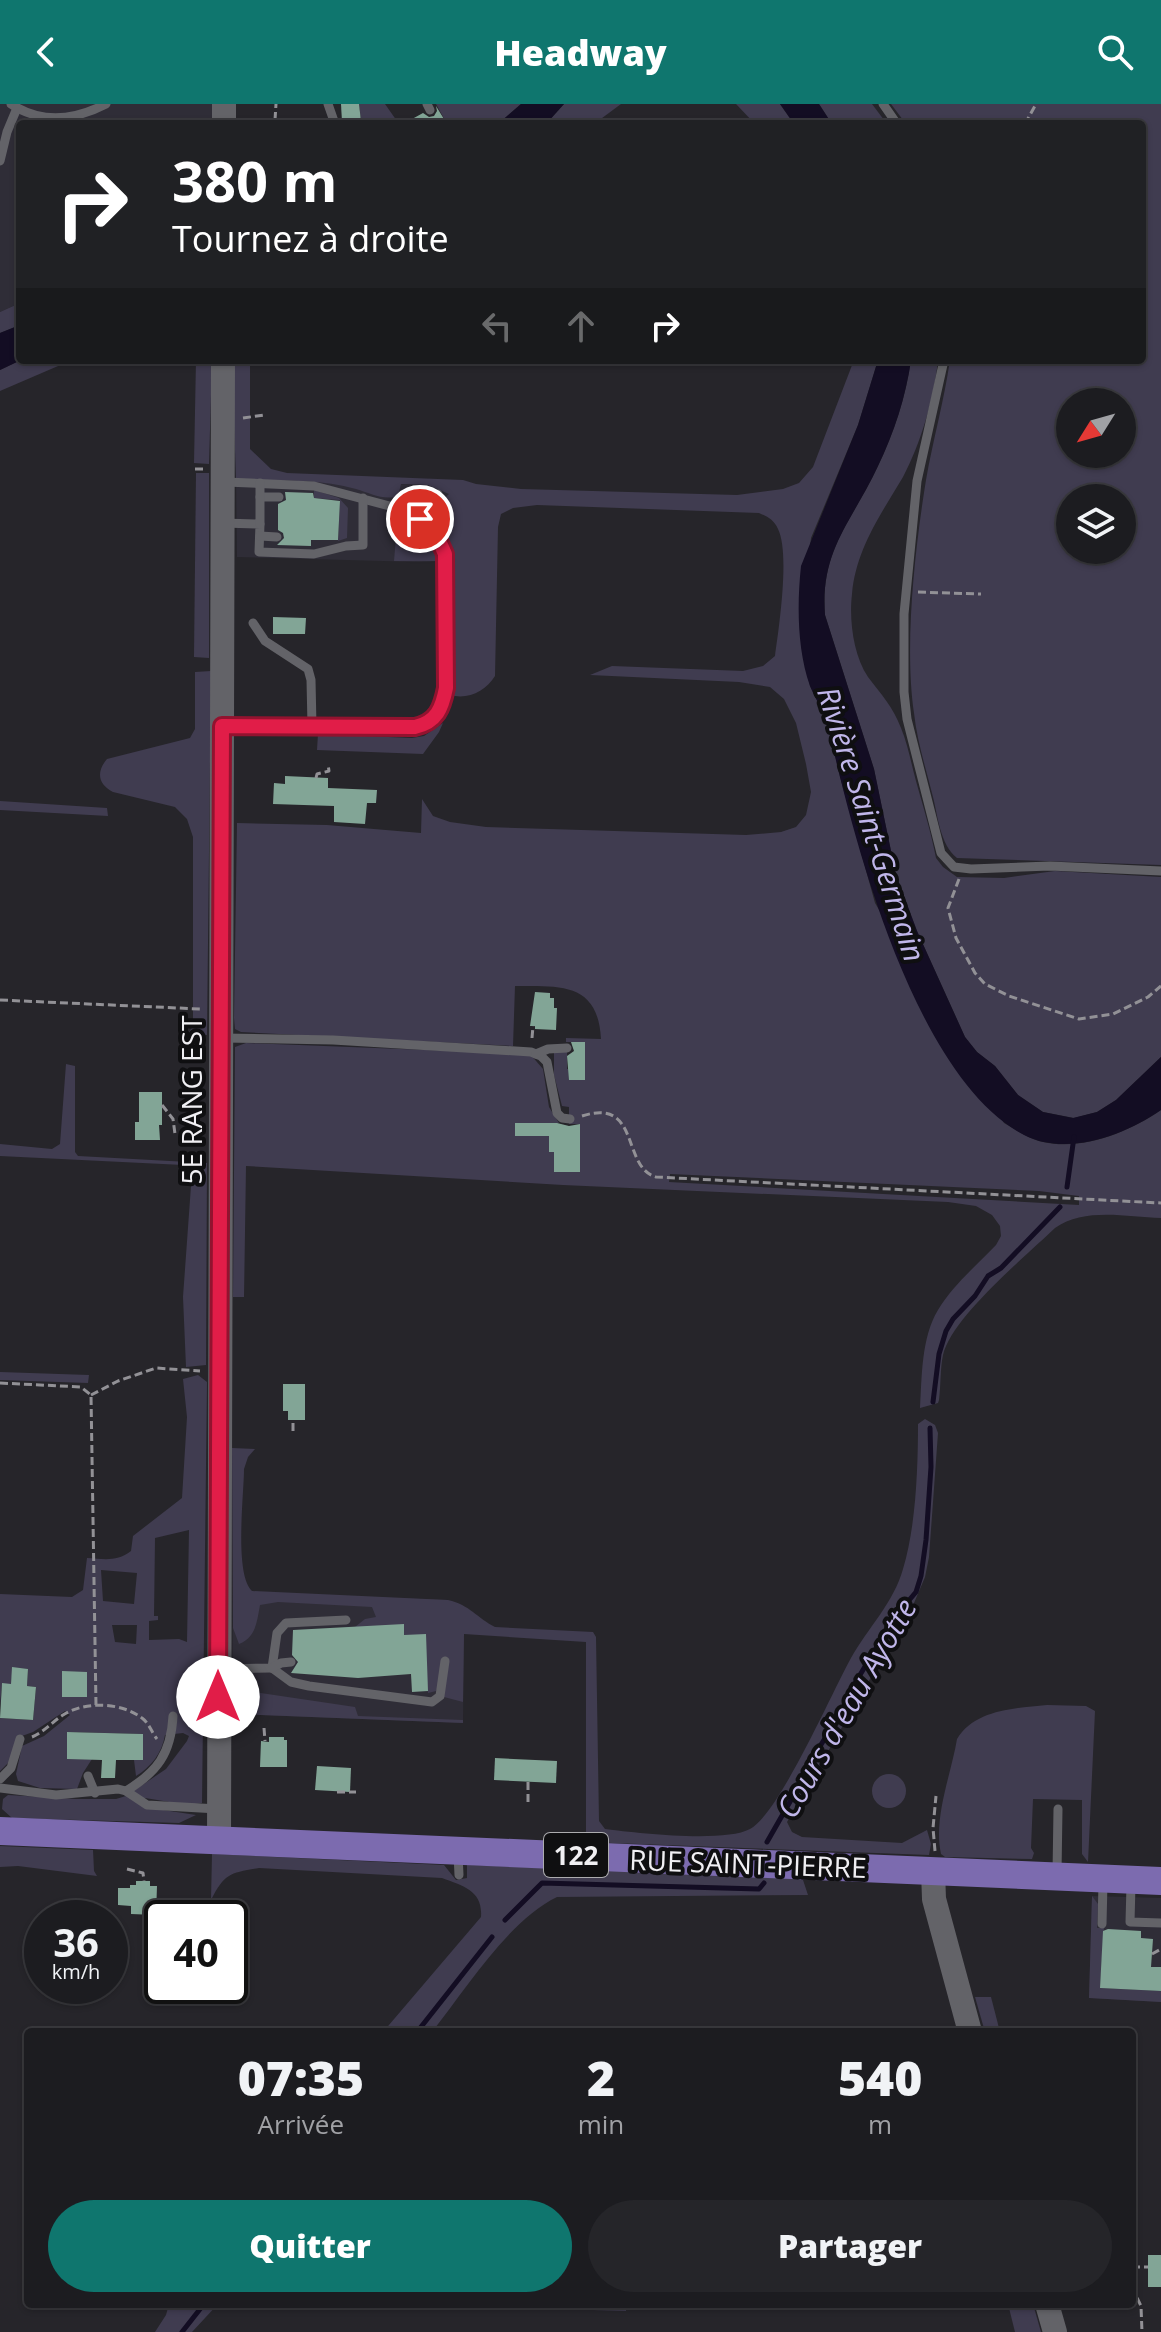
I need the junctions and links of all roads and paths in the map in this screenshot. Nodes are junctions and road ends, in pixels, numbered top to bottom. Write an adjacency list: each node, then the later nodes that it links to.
1 (106, 104): 3 (lane)
2 (276, 104): 4 (path)
3 (14, 106): 5 (lane)
4 (275, 120)
5 (0, 161)
6 (223, 364): 8 (street, 5E RANG EST)
7 (943, 364): 19 (lane)
8 (223, 482): 9 (lane); 15 (street, 5E RANG EST)
9 (260, 483): 11 (lane); 13 (lane)
10 (438, 494): 14 (lane)
11 (260, 497): 12 (lane); 16 (lane)
12 (279, 497)
13 (363, 498): 14 (lane); 17 (lane)
14 (414, 516): 23 (lane)
15 (223, 523): 16 (lane); 22 (street, 5E RANG EST)
16 (260, 524): 17 (lane)
17 (260, 536): 18 (lane)
18 (277, 537)
19 (906, 591): 20 (path); 26 (lane)
20 (981, 594)
21 (253, 623): 23 (lane)
22 (222, 726): 23 (lane); 30 (street, 5E RANG EST)
23 (312, 726)
24 (328, 764): 25 (path)
25 (316, 778)
26 (962, 869): 27 (lane); 28 (path)
27 (1161, 871)
28 (1161, 986)
29 (0, 1000): 30 (path)
30 (221, 1009): 31 (street, 5E RANG EST)
31 (221, 1038): 33 (lane); 38 (street, 5E RANG EST)
32 (567, 1048): 33 (lane)
33 (536, 1054): 35 (lane)
34 (162, 1105): 36 (path)
35 (570, 1119): 37 (path)
36 (175, 1134)
37 (1161, 1203)
38 (220, 1373): 40 (path); 47 (street, 5E RANG EST)
39 (0, 1383): 40 (path)
40 (91, 1395): 48 (path)
41 (293, 1420): 42 (path)
42 (293, 1431)
43 (346, 1620): 46 (lane)
44 (445, 1661): 46 (lane)
45 (291, 1662): 46 (lane)
46 (272, 1668): 47 (lane)
47 (218, 1669): 64 (street, 5E RANG EST)
48 (96, 1706): 51 (path); 53 (path)
49 (173, 1716): 53 (lane)
50 (264, 1728): 52 (path)
51 (20, 1739): 55 (lane)
52 (265, 1741)
53 (168, 1750): 58 (lane)
54 (88, 1776): 61 (lane)
55 (0, 1779)
56 (528, 1782): 63 (path)
57 (0, 1788): 61 (lane)
58 (126, 1791): 61 (lane); 64 (lane)
59 (337, 1792): 60 (path)
60 (356, 1792)
61 (95, 1793)
62 (936, 1796): 69 (path)
63 (528, 1803)
64 (218, 1809): 67 (street, 5E RANG EST)
65 (1058, 1809): 70 (lane)
66 (0, 1831): 67 (main road, RUE SAINT-PIERRE / 122)
67 (219, 1841): 69 (main road, RUE SAINT-PIERRE / 122)
68 (127, 1869): 73 (path)
69 (933, 1871): 70 (main road, RUE SAINT-PIERRE / 122); 79 (street)
70 (1057, 1876): 71 (main road, RUE SAINT-PIERRE / 122)
71 (1103, 1878): 72 (main road, RUE SAINT-PIERRE / 122); 76 (lane)
72 (1131, 1880): 74 (main road, RUE SAINT-PIERRE / 122); 75 (lane)
73 (144, 1881)
74 (1161, 1881)
75 (1161, 1923)
76 (1102, 1924)
77 (1161, 1949): 78 (path)
78 (1152, 1954)
79 (969, 2028)
80 (1136, 2267): 81 (path)
81 (1148, 2267)
82 (1136, 2295): 85 (path)
83 (1048, 2308): 84 (street)
84 (1055, 2332)
85 (1142, 2332)

